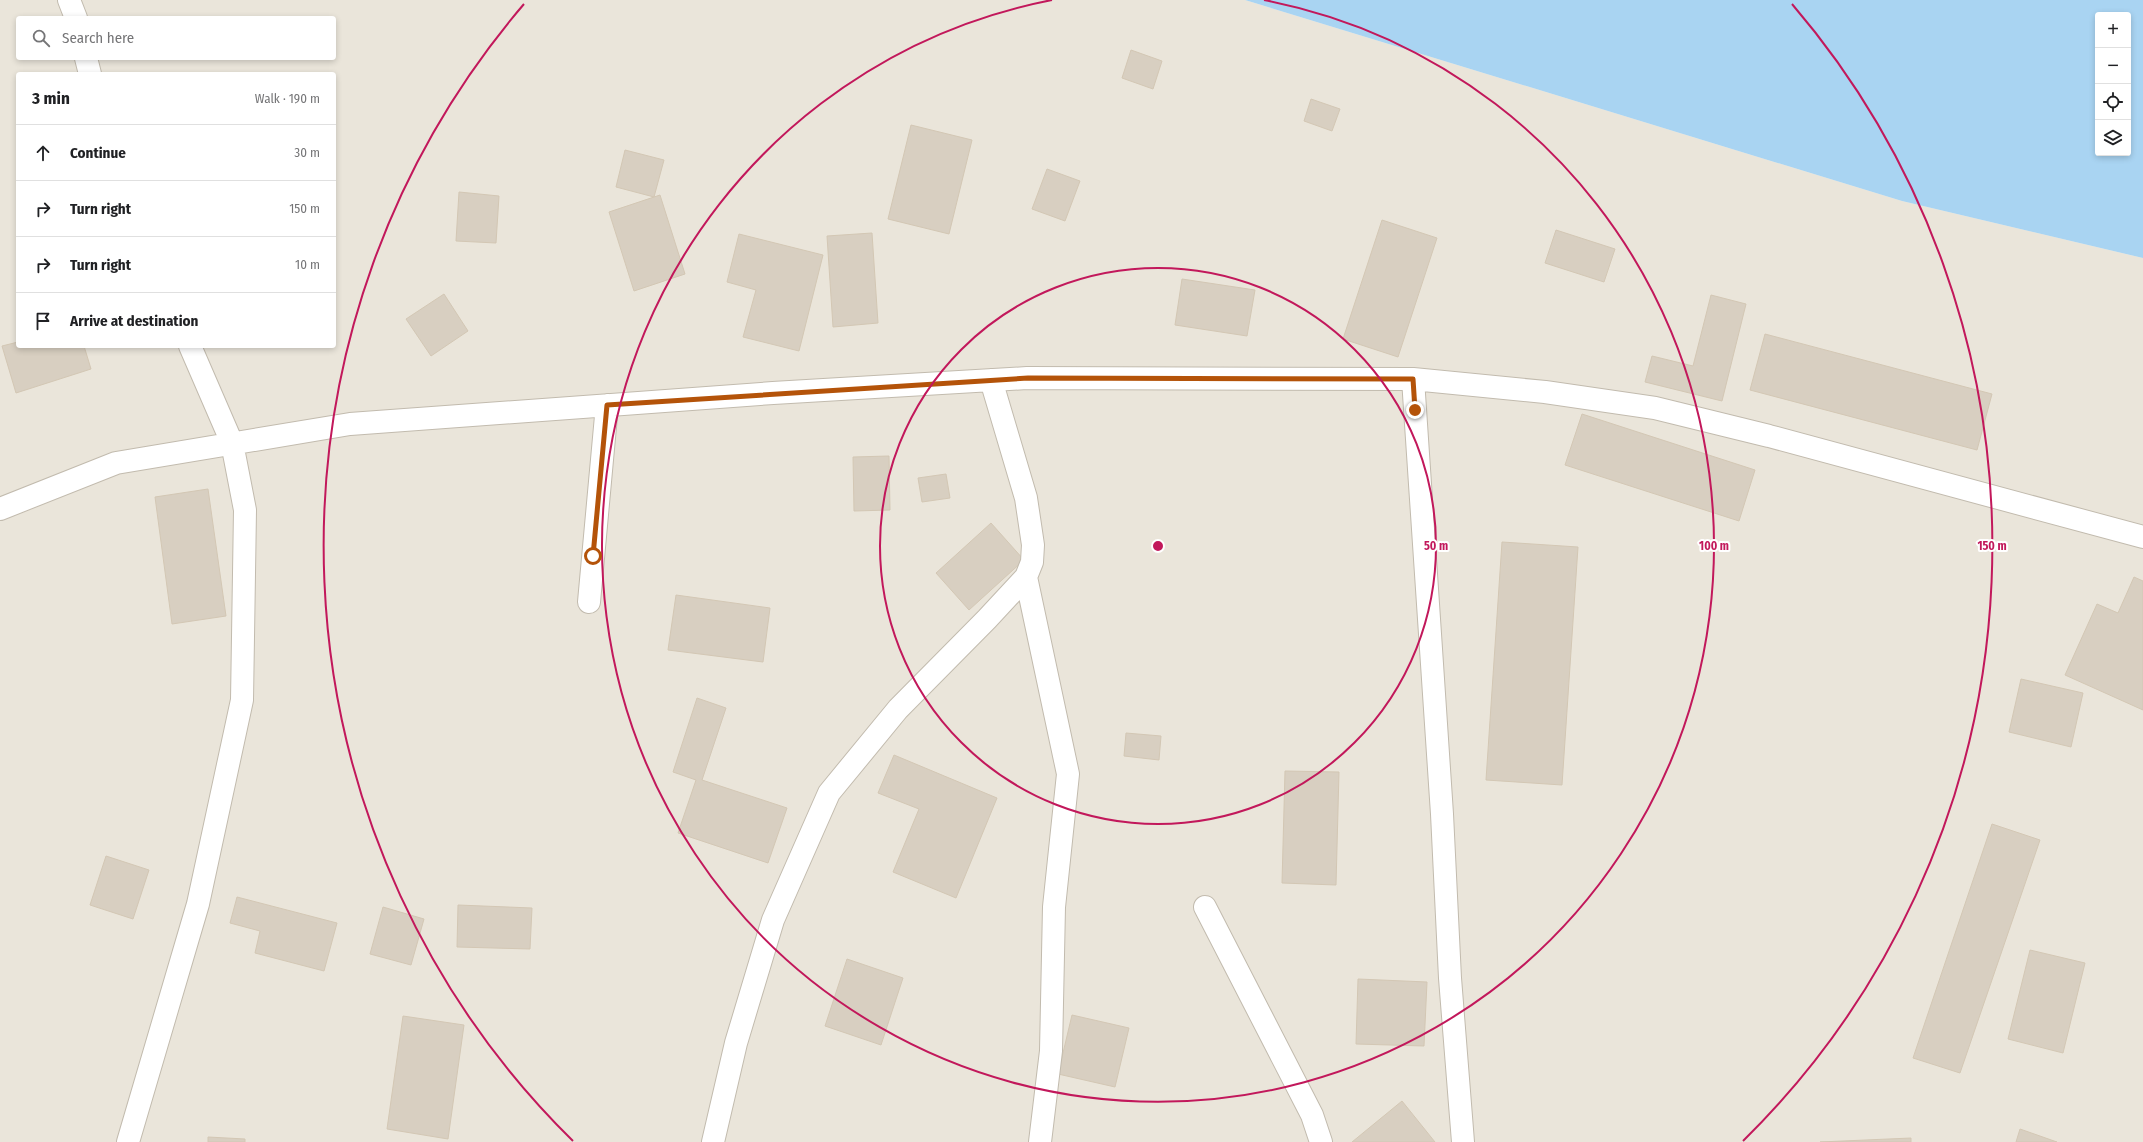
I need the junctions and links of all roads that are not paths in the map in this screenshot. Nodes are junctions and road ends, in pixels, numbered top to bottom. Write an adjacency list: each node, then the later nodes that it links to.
1 (70, 0): 2 (street)
2 (75, 16)
3 (86, 60): 4 (street)
4 (90, 72)
5 (191, 348): 9 (street)
6 (1413, 379): 7 (street); 11 (street); 19 (street)
7 (991, 380): 8 (street); 12 (street)
8 (607, 405): 9 (street); 13 (street)
9 (232, 442): 10 (street); 15 (street)
10 (2, 502)
11 (2143, 537)
12 (1026, 577): 16 (street); 17 (street)
13 (589, 602)
14 (1205, 906): 18 (street)
15 (128, 1142)
16 (713, 1142)
17 (1040, 1142)
18 (1321, 1142)
19 (1463, 1142)

